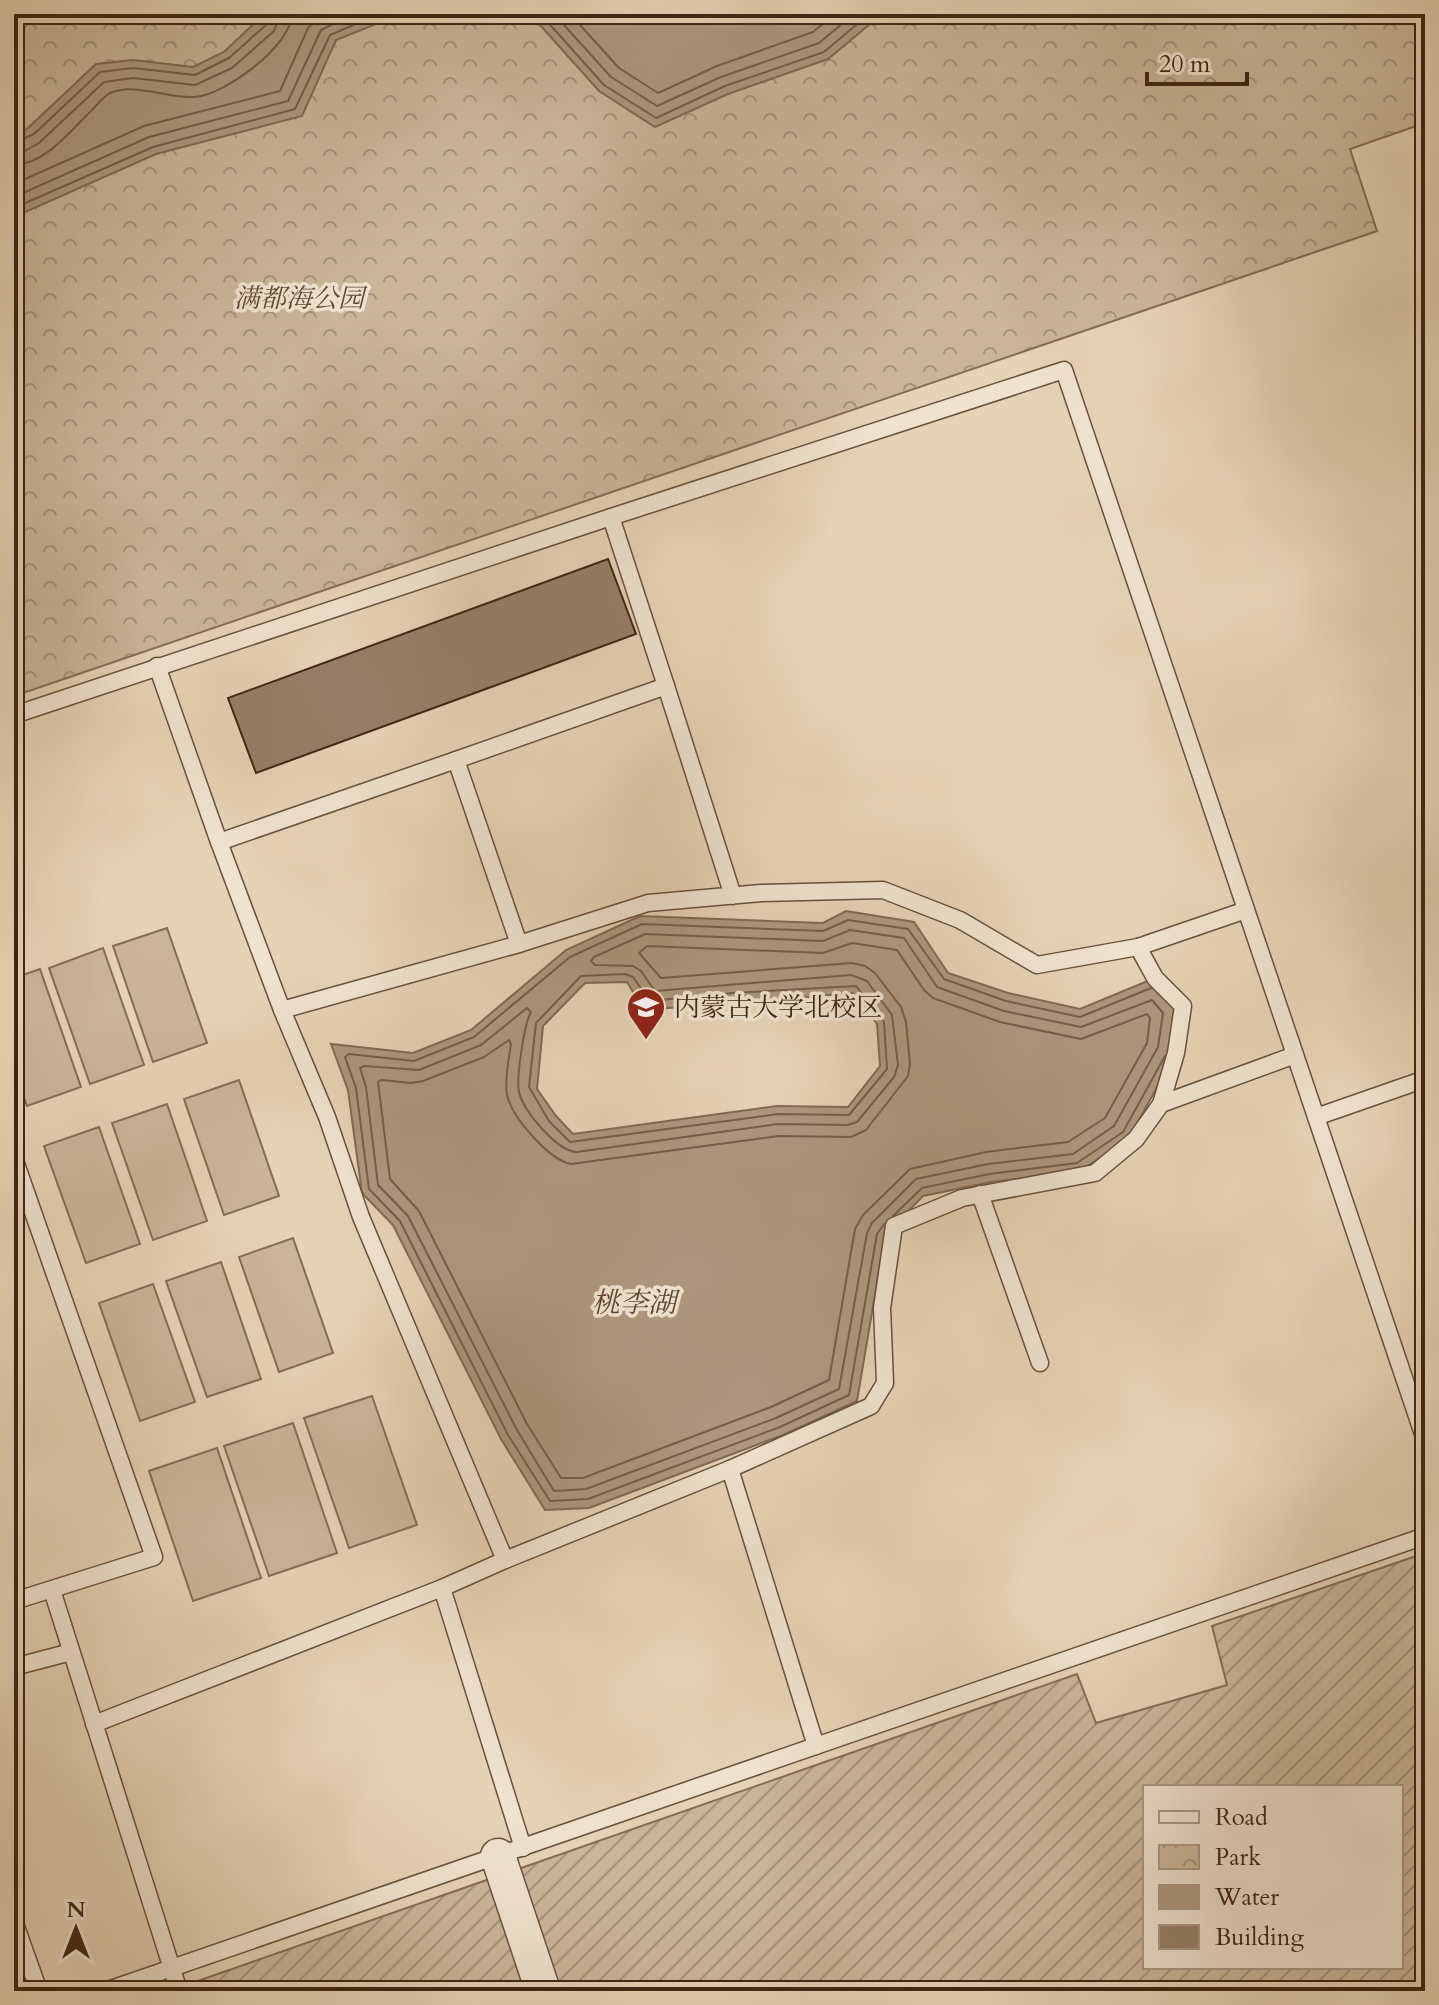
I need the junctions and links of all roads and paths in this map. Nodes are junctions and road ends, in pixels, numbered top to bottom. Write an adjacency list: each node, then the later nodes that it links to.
1 (611, 517): 2 (lane); 3 (lane); 8 (lane)
2 (157, 666): 4 (lane); 6 (lane)
3 (666, 686): 5 (lane); 7 (lane)
4 (14, 715)
5 (456, 760): 6 (lane); 9 (lane)
6 (219, 842): 11 (lane)
7 (733, 896): 9 (lane); 10 (lane)
8 (1246, 910): 10 (lane); 12 (lane)
9 (519, 944): 11 (lane)
10 (1138, 947): 14 (lane)
11 (282, 1010): 22 (lane)
12 (1295, 1055): 14 (lane); 15 (lane)
13 (1425, 1079): 15 (lane)
14 (1161, 1104): 17 (lane)
15 (1316, 1117): 19 (lane)
16 (14, 1158): 24 (lane)
17 (980, 1194): 18 (lane); 20 (lane)
18 (1040, 1363)
19 (1425, 1440)
20 (730, 1469): 22 (lane); 29 (lane)
21 (1425, 1536): 29 (lane)
22 (505, 1560): 23 (lane)
23 (442, 1588): 28 (lane); 30 (lane)
24 (52, 1590): 25 (lane); 26 (lane)
25 (14, 1601)
26 (71, 1652): 27 (lane); 28 (lane)
27 (14, 1667)
28 (94, 1724): 32 (lane)
29 (816, 1746): 30 (lane)
30 (510, 1852): 32 (lane); 36 (street)
31 (14, 1921): 33 (lane)
32 (172, 1969): 34 (lane); 35 (lane)
33 (39, 1991)
34 (105, 1991)
35 (179, 1991)
36 (543, 1991)

